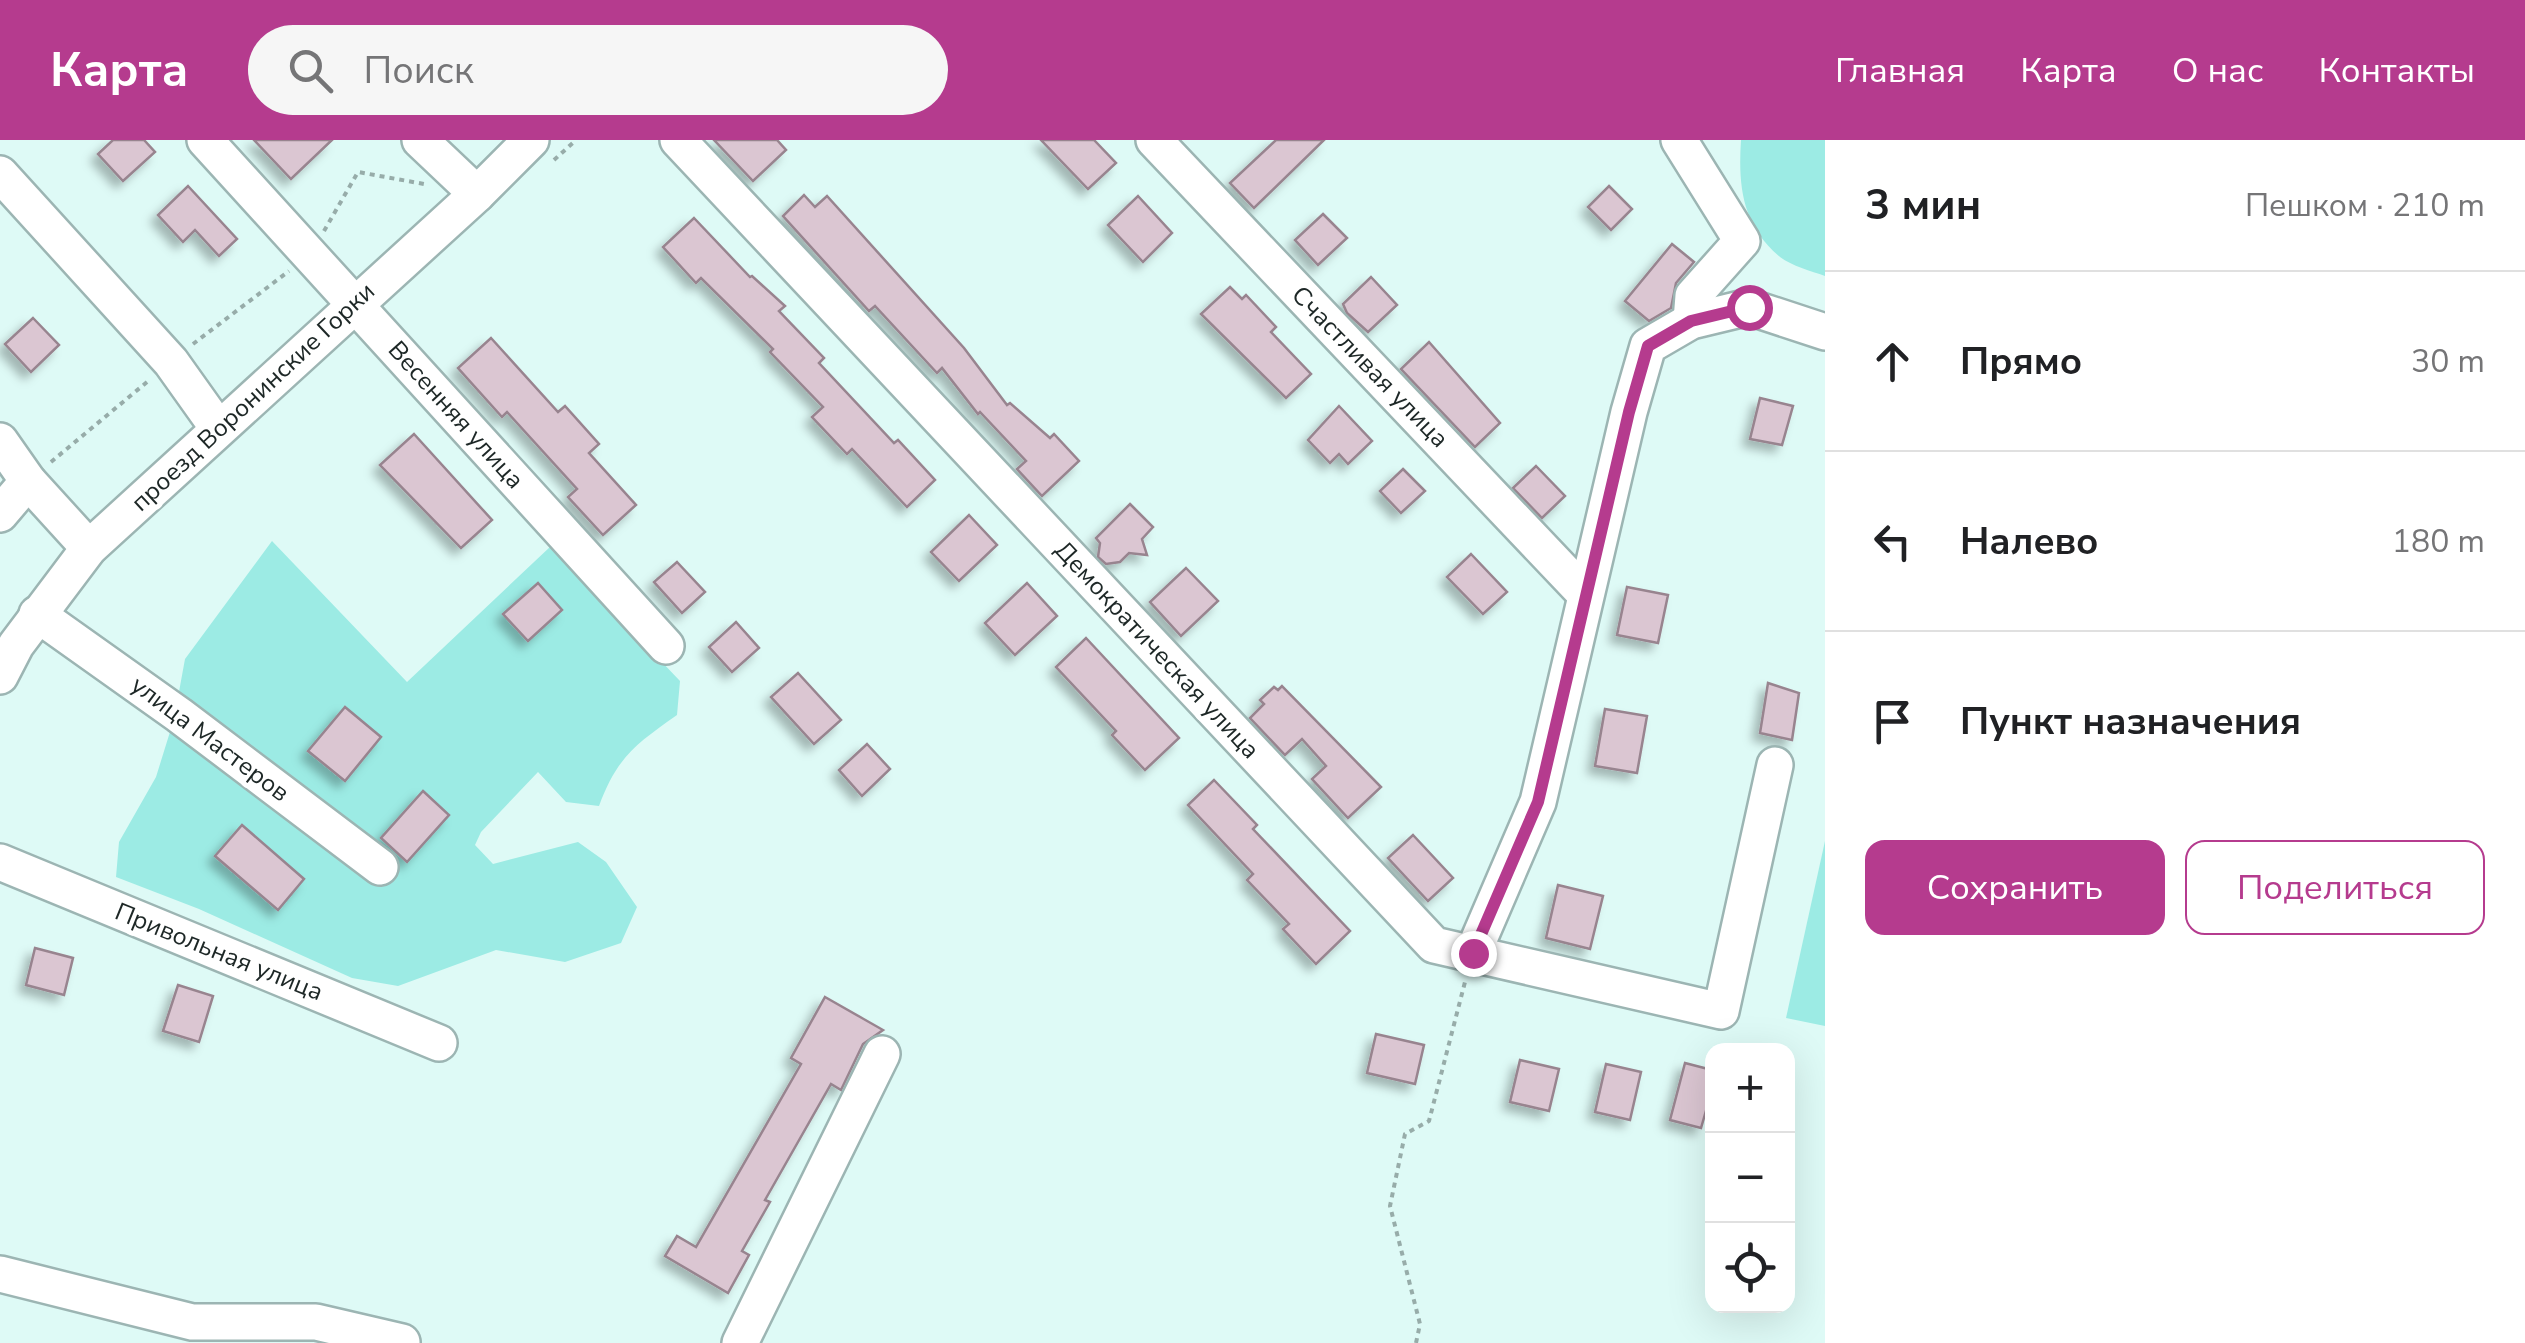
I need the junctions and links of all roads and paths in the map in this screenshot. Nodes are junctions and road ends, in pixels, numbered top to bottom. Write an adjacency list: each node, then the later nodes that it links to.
1 (205, 140): 10 (street, Весенняя улица)
2 (420, 140): 9 (street)
3 (531, 140): 9 (street, проезд Воронинские Горки)
4 (678, 140): 27 (street, Демократическая улица)
5 (1154, 140): 20 (street, Счастливая улица)
6 (1678, 140): 12 (street)
7 (0, 174): 14 (street)
8 (426, 184): 10 (path)
9 (477, 194): 11 (street, проезд Воронинские Горки)
10 (311, 254): 11 (street, Весенняя улица); 14 (path)
11 (354, 303): 15 (street, проезд Воронинские Горки); 22 (street, Весенняя улица)
12 (1691, 321): 13 (street); 20 (street)
13 (1825, 332)
14 (171, 362): 15 (street); 17 (path)
15 (218, 428): 19 (street, проезд Воронинские Горки)
16 (0, 441): 17 (street)
17 (28, 481): 18 (street); 19 (street)
18 (0, 514)
19 (88, 548): 21 (street, проезд Воронинские Горки)
20 (1586, 594): 27 (street)
21 (38, 614): 23 (street, проезд Воронинские Горки); 26 (street, улица Мастеров)
22 (666, 646)
23 (0, 676)
24 (1775, 765): 27 (street, Демократическая улица)
25 (0, 862): 28 (street, Привольная улица)
26 (380, 867)
27 (1473, 953): 33 (path)
28 (439, 1042)
29 (882, 1054): 32 (street)
30 (0, 1274): 31 (street)
31 (402, 1342)
32 (740, 1343)
33 (1416, 1343)

